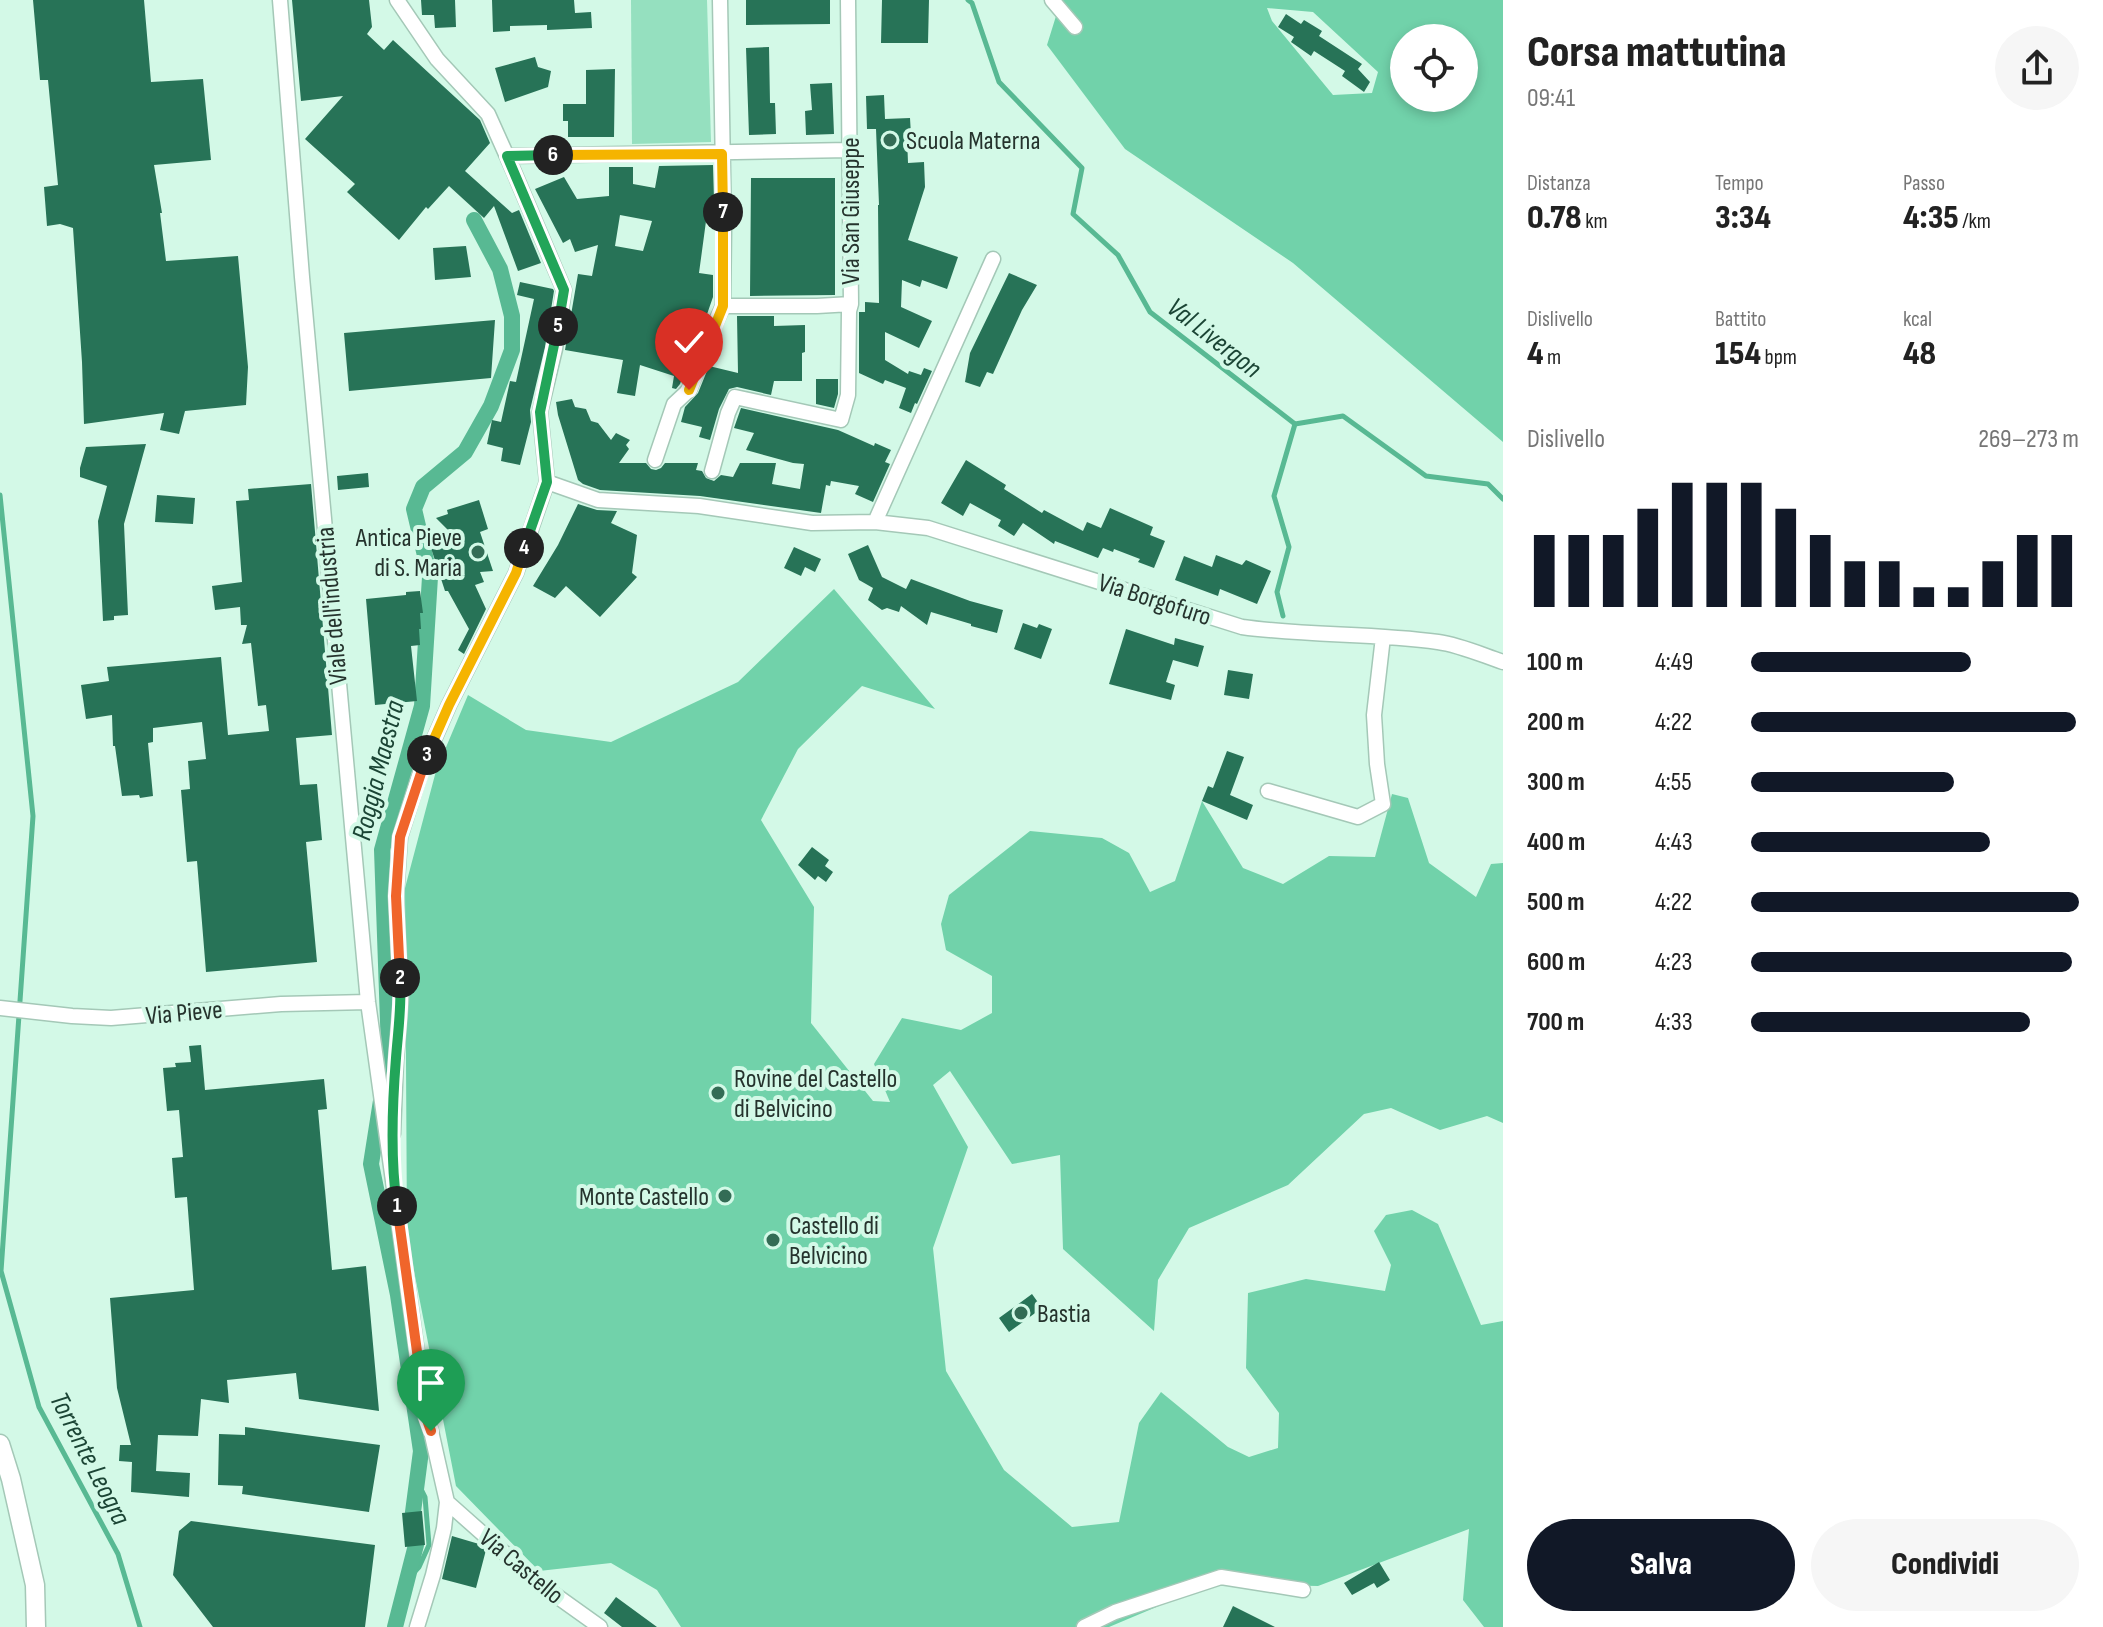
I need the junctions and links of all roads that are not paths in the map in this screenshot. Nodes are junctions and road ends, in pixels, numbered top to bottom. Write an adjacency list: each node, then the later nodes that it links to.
1 (280, 0): 20 (street, Viale dell'industria)
2 (397, 0): 9 (street)
3 (720, 0): 8 (street)
4 (848, 0): 7 (street, Via San Giuseppe)
5 (1052, 0): 6 (street)
6 (1075, 27)
7 (850, 150): 8 (street); 11 (street, Via San Giuseppe)
8 (722, 154): 9 (street); 12 (street)
9 (507, 156): 15 (street)
10 (993, 259): 16 (street)
11 (851, 304): 12 (street); 14 (street, Via San Giuseppe)
12 (723, 306): 13 (street)
13 (655, 460)
14 (712, 471)
15 (547, 482): 16 (street, Via Borgofuro); 22 (street)
16 (875, 522): 17 (street, Via Borgofuro)
17 (1383, 637): 18 (street, Via Borgofuro); 19 (street)
18 (1503, 662)
19 (1268, 791)
20 (368, 1002): 21 (street, Via Pieve); 22 (street, Viale dell'industria)
21 (0, 1008)
22 (392, 1174): 24 (street, Viale dell'industria)
23 (0, 1444): 26 (main road)
24 (447, 1502): 27 (street); 28 (street, Via Castello)
25 (1303, 1590): 29 (street)
26 (36, 1627)
27 (417, 1627)
28 (600, 1627)
29 (1084, 1627)

